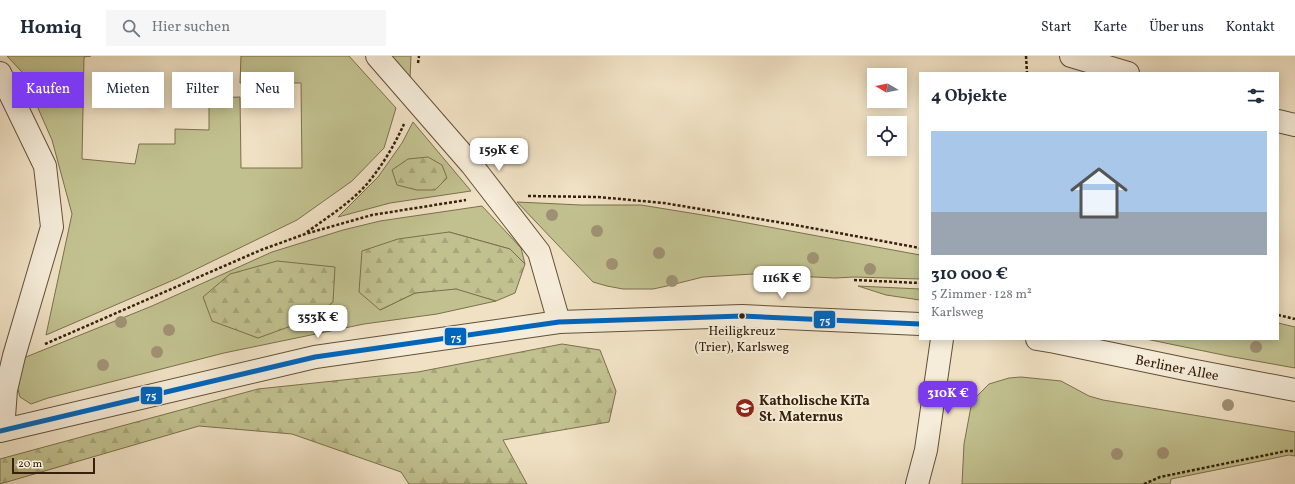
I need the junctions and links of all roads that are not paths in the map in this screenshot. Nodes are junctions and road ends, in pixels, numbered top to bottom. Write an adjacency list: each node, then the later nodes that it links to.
1 (377, 56): 8 (street)
2 (1071, 56): 3 (street)
3 (1095, 59): 4 (street)
4 (1126, 72)
5 (0, 73): 13 (street)
6 (1279, 121): 7 (street)
7 (1295, 125)
8 (559, 322): 9 (street); 13 (street)
9 (919, 324)
10 (942, 340): 14 (street)
11 (1043, 340): 12 (street, Berliner Allee)
12 (1295, 390)
13 (2, 430)
14 (917, 484)

